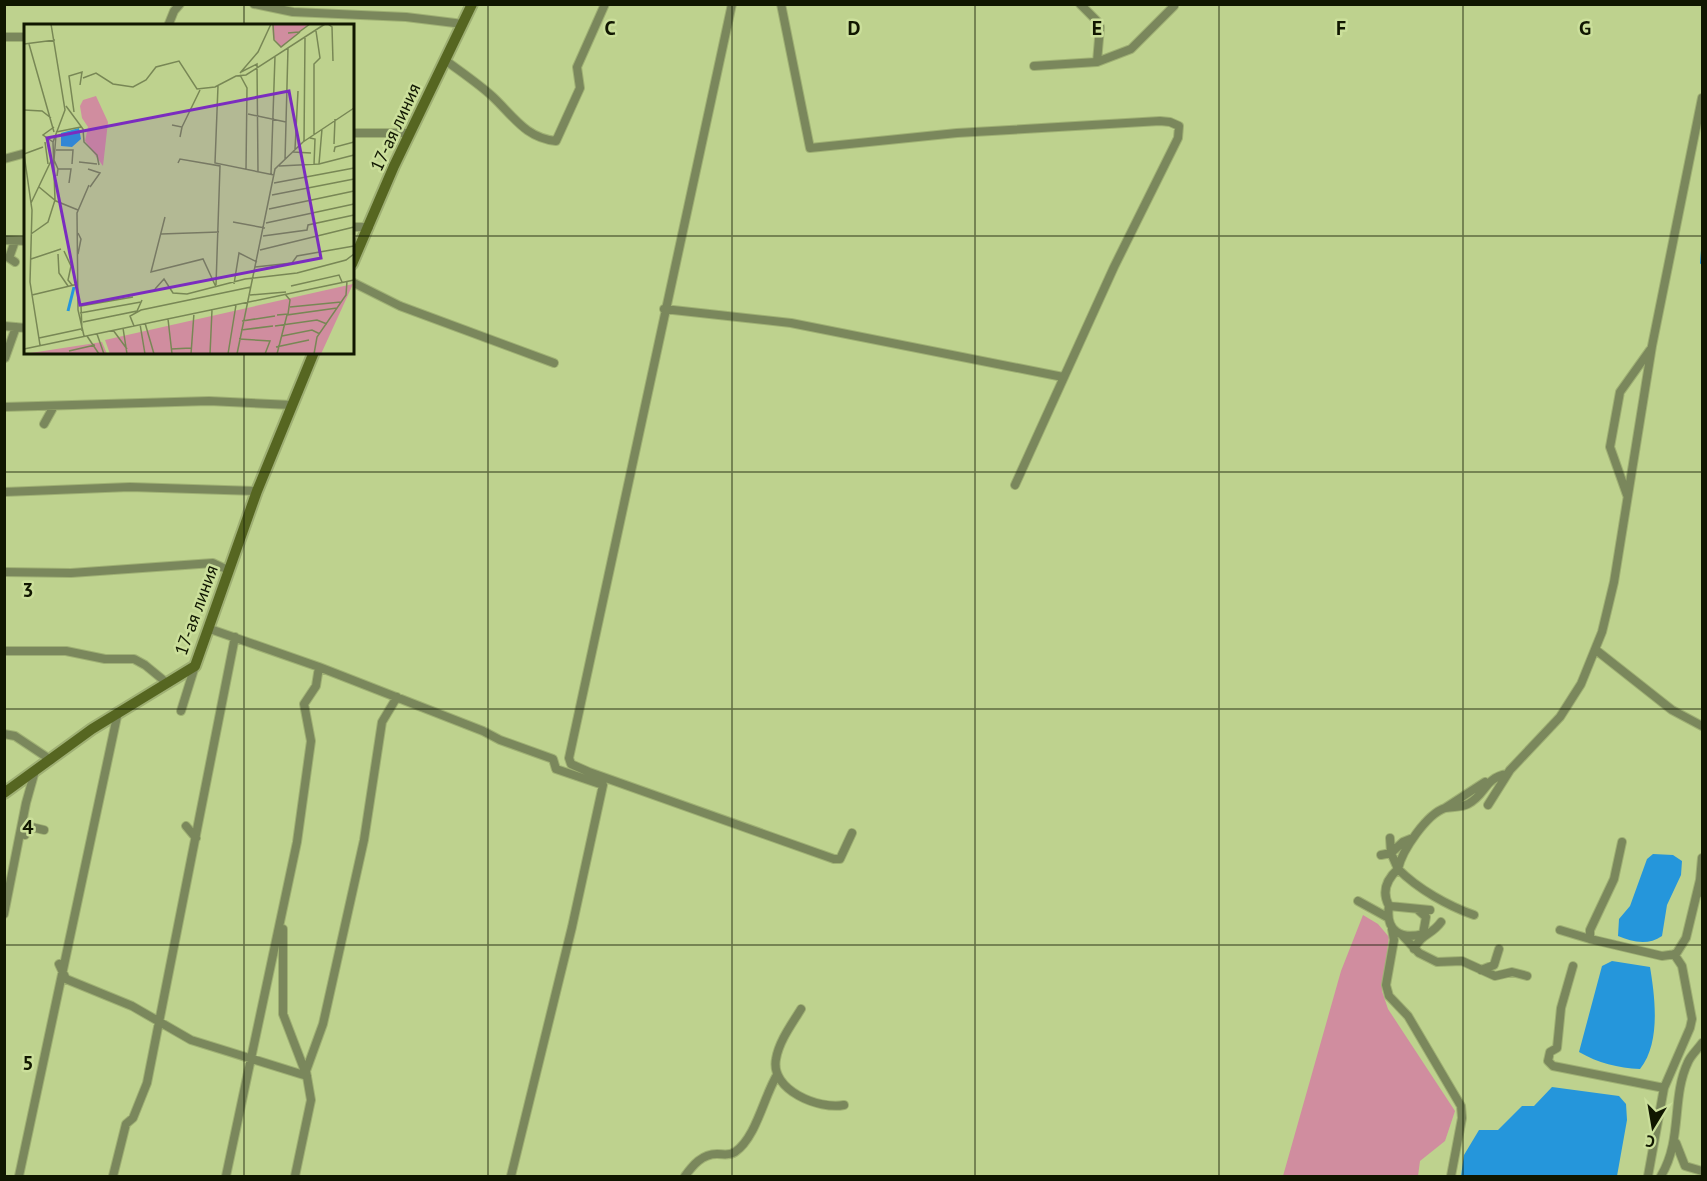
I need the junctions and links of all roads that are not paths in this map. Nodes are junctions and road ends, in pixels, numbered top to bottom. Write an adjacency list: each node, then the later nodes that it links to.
1 (180, 4): 10 (street)
2 (254, 4): 9 (street)
3 (472, 4): 11 (street, 17-ая линия)
4 (605, 4): 14 (street)
5 (732, 4): 32 (street)
6 (781, 4): 40 (street)
7 (1080, 4): 15 (street)
8 (1174, 6): 15 (street)
9 (303, 8): 11 (street)
10 (169, 24)
11 (463, 24): 14 (street, 17-ая линия)
12 (4, 37): 13 (street)
13 (24, 37)
14 (445, 60): 19 (street, 17-ая линия)
15 (1097, 62): 16 (street)
16 (1034, 66)
17 (1702, 98): 20 (street)
18 (354, 133): 19 (street)
19 (410, 133): 25 (street, 17-ая линия)
20 (1693, 142): 21 (street); 36 (street)
21 (1702, 143)
22 (24, 154): 23 (street)
23 (4, 159)
24 (354, 226): 25 (street)
25 (369, 227): 29 (street, 17-ая линия)
26 (4, 240): 27 (street)
27 (15, 241): 28 (street); 30 (street)
28 (24, 241)
29 (354, 260)
30 (15, 262)
31 (354, 283): 39 (street)
32 (664, 309): 40 (street); 70 (street)
33 (4, 326): 34 (street)
34 (16, 327): 35 (street); 38 (street)
35 (24, 328)
36 (1652, 346): 48 (street); 48 (street)
37 (313, 354): 41 (street, 17-ая линия)
38 (5, 358)
39 (554, 363)
40 (1063, 377): 45 (street)
41 (292, 405): 43 (street); 46 (street, 17-ая линия)
42 (4, 406): 43 (street)
43 (54, 406): 44 (street)
44 (44, 424)
45 (1015, 485)
46 (257, 491): 47 (street); 49 (street, 17-ая линия)
47 (4, 492)
48 (1628, 496): 53 (street)
49 (228, 570): 50 (street); 51 (street, 17-ая линия)
50 (4, 572)
51 (210, 629): 52 (street); 55 (street, 17-ая линия)
52 (235, 637): 56 (street); 71 (street)
53 (1596, 650): 61 (street); 65 (street)
54 (4, 651): 57 (street)
55 (195, 666): 57 (street, 17-ая линия); 59 (street)
56 (319, 667): 58 (street); 90 (street)
57 (167, 683): 60 (street, 17-ая линия)
58 (397, 697): 110 (street); 119 (street)
59 (181, 711)
60 (118, 712): 63 (street, 17-ая линия); 103 (street)
61 (1702, 726)
62 (4, 734): 63 (street)
63 (51, 760): 64 (street, 17-ая линия)
64 (35, 771): 66 (street, 17-ая линия); 75 (street)
65 (1507, 774): 67 (street); 73 (street)
66 (4, 793)
67 (1488, 805)
68 (186, 825): 71 (street)
69 (44, 830): 75 (street)
70 (852, 833)
71 (196, 838): 106 (street)
72 (1390, 838): 76 (street)
73 (1413, 838): 76 (street); 79 (street)
74 (1622, 842): 96 (street)
75 (20, 844): 87 (street)
76 (1391, 853): 77 (street); 79 (street)
77 (1381, 855)
78 (1702, 858): 80 (street)
79 (1398, 869): 81 (street); 89 (street)
80 (1700, 880): 82 (street); 99 (street)
81 (1385, 888): 84 (street); 88 (street)
82 (1702, 893)
83 (1358, 901): 88 (street)
84 (1389, 906): 85 (street); 88 (street)
85 (1418, 909): 86 (street); 94 (street)
86 (1430, 910)
87 (4, 915)
88 (1384, 915): 92 (street)
89 (1474, 915)
90 (282, 919): 108 (street); 110 (street)
91 (1441, 922): 94 (street)
92 (1392, 929): 95 (street); 121 (street)
93 (1560, 930): 96 (street)
94 (1424, 934): 95 (street); 97 (street)
95 (1403, 936): 97 (street)
96 (1590, 939): 99 (street)
97 (1414, 949): 102 (street)
98 (1499, 949): 102 (street)
99 (1674, 954): 111 (street)
100 (58, 964): 103 (street)
101 (1573, 966): 111 (street)
102 (1490, 972): 104 (street)
103 (63, 973): 106 (street); 115 (street)
104 (1527, 976)
105 (801, 1009): 109 (street)
106 (158, 1022): 108 (street); 116 (street)
107 (1702, 1043): 113 (street)
108 (253, 1057): 110 (street); 117 (street)
109 (777, 1075): 112 (street); 120 (street)
110 (307, 1076): 118 (street)
111 (1664, 1088): 122 (street)
112 (844, 1105)
113 (1676, 1142): 114 (street); 123 (street)
114 (1702, 1171)
115 (19, 1176)
116 (113, 1176)
117 (226, 1176)
118 (295, 1176)
119 (511, 1176)
120 (685, 1176)
121 (1451, 1176)
122 (1648, 1176)
123 (1661, 1176)

